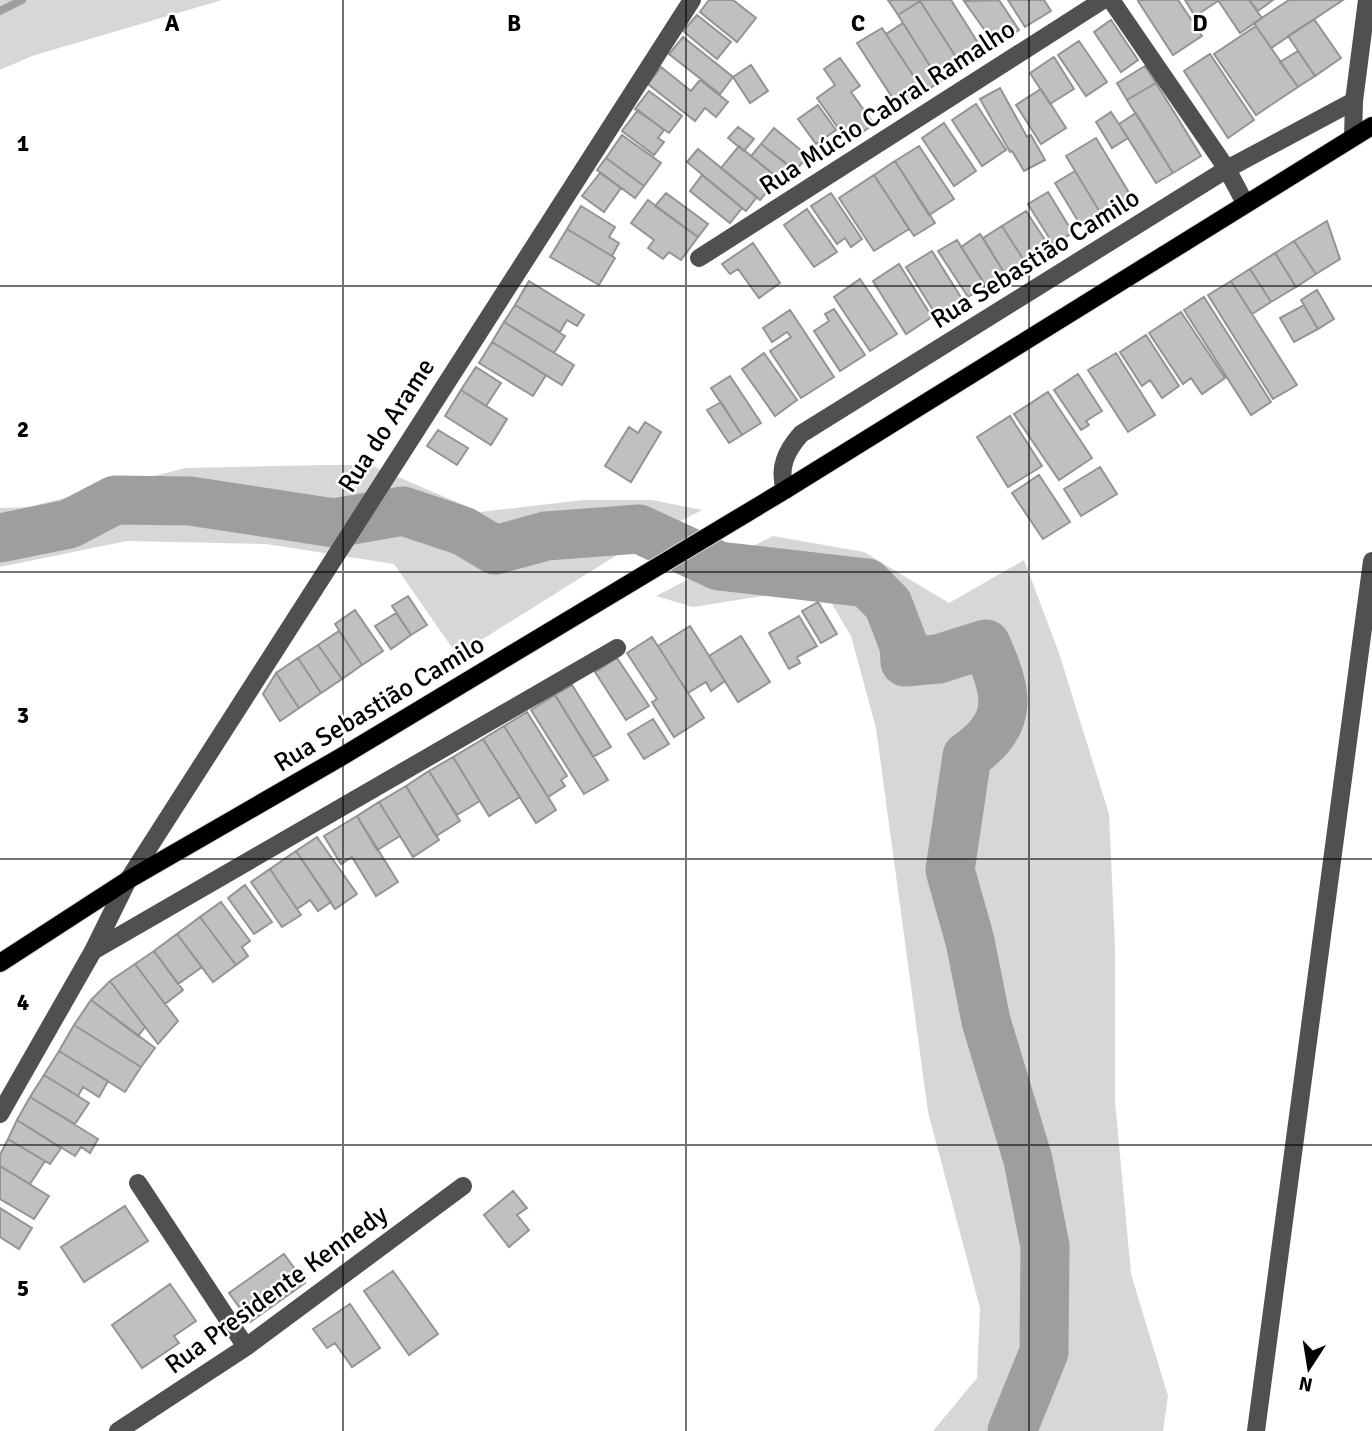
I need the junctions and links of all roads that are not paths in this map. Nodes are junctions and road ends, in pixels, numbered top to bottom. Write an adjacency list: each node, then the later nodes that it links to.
1 (692, 0): 14 (street, Rua do Arame)
2 (1103, 0): 10 (street, Rua Múcio Cabral Ramalho)
3 (1111, 0): 8 (street)
4 (1367, 0): 5 (street)
5 (1354, 101): 7 (street); 8 (street, Rua Sebastião Camilo)
6 (1372, 126): 7 (main road, Rua Sebastião Camilo)
7 (1353, 137): 9 (main road, Rua Sebastião Camilo)
8 (1227, 169): 9 (street); 11 (street, Rua Sebastião Camilo)
9 (1245, 203): 11 (main road, Rua Sebastião Camilo)
10 (699, 258)
11 (785, 490): 14 (main road, Rua Sebastião Camilo)
12 (1372, 561): 22 (street)
13 (617, 648): 15 (street)
14 (128, 880): 15 (street, Rua do Arame); 16 (main road, Rua Sebastião Camilo)
15 (93, 951): 17 (street, Rua do Arame)
16 (0, 962)
17 (0, 1114)
18 (138, 1183): 20 (street)
19 (463, 1186): 20 (street, Rua Presidente Kennedy)
20 (246, 1347): 21 (street, Rua Presidente Kennedy)
21 (118, 1431)
22 (1256, 1431)

